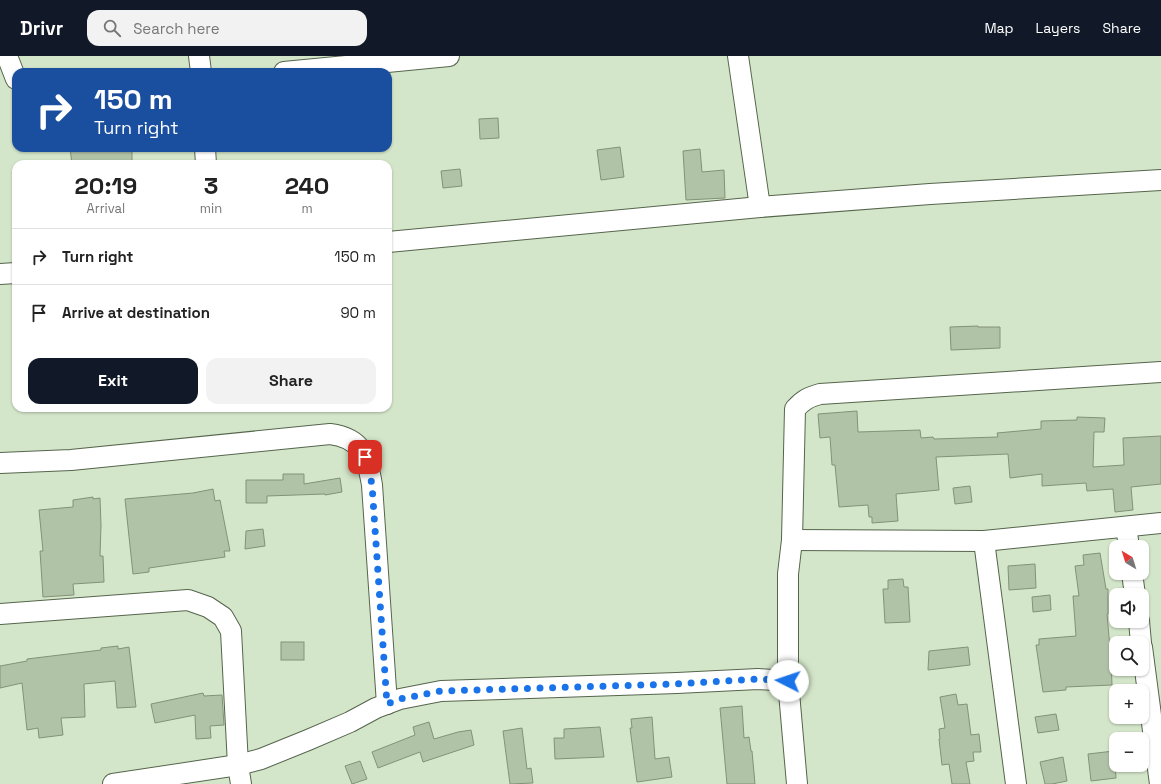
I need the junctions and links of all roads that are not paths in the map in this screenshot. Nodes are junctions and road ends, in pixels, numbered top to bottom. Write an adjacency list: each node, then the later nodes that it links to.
1 (7, 56): 8 (street)
2 (199, 56): 6 (street)
3 (449, 56): 5 (street)
4 (738, 56): 10 (street)
5 (373, 60): 7 (street)
6 (200, 68)
7 (314, 68)
8 (12, 69)
9 (1161, 180): 10 (street)
10 (760, 207): 11 (street)
11 (392, 242)
12 (12, 273): 13 (street)
13 (0, 274)
14 (1161, 372): 18 (street)
15 (0, 463): 24 (street)
16 (1161, 523): 17 (street)
17 (1126, 527): 19 (street); 20 (street)
18 (792, 540): 19 (street); 23 (street)
19 (984, 540): 28 (street)
20 (1128, 540)
21 (0, 614): 25 (street)
22 (1146, 676): 29 (street)
23 (788, 681): 24 (street); 27 (street)
24 (387, 704): 25 (street)
25 (239, 774): 26 (street)
26 (113, 784)
27 (797, 784)
28 (1016, 784)
29 (1160, 784)

